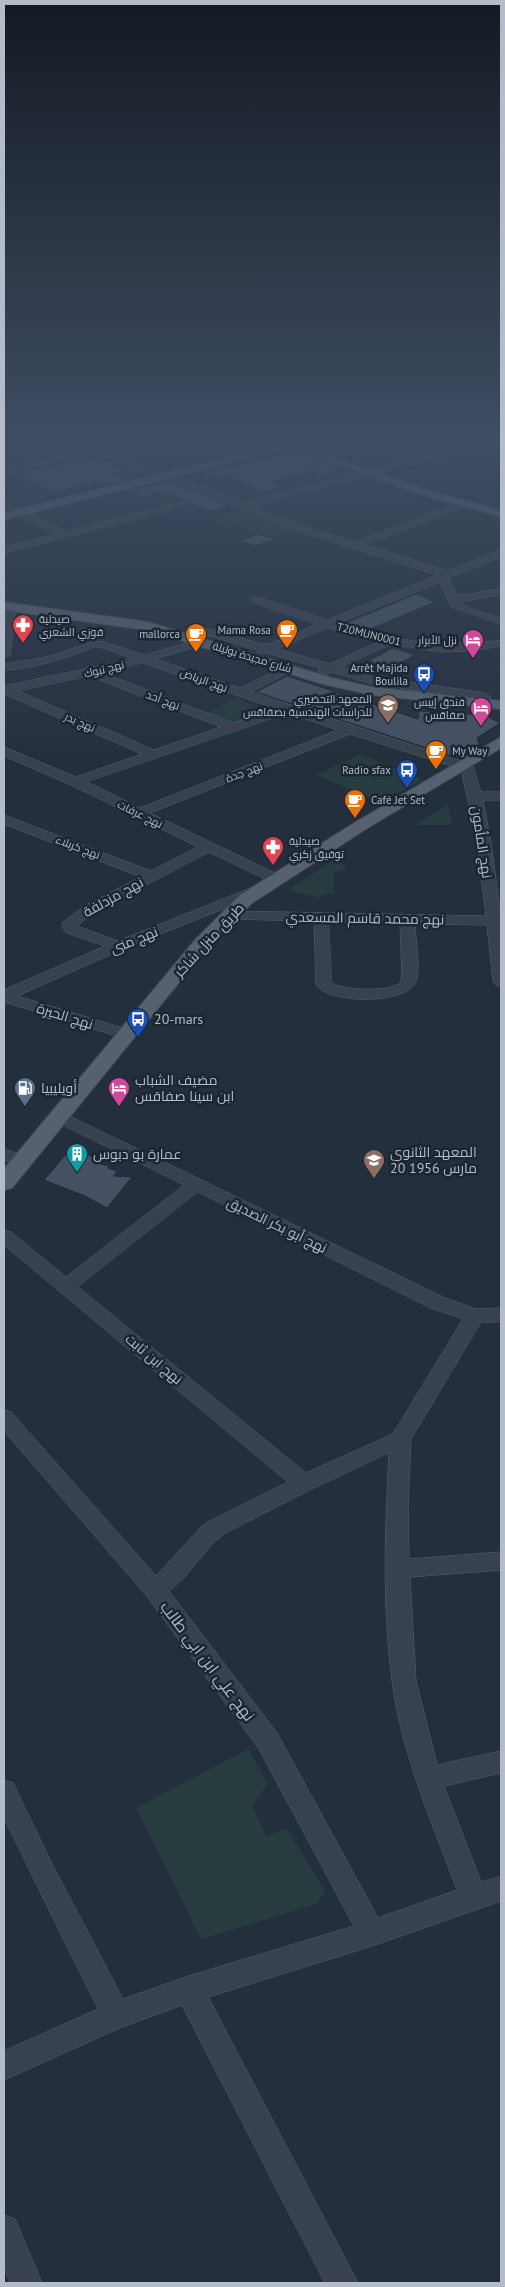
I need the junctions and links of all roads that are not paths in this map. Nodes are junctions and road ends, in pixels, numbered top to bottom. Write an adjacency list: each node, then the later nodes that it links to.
1 (28, 544): 5 (street)
2 (348, 544): 4 (street)
3 (360, 544): 4 (street)
4 (354, 546): 7 (street)
5 (4, 550)
6 (501, 553): 7 (street)
7 (444, 576): 9 (street); 13 (street)
8 (501, 591): 9 (street)
9 (452, 597): 12 (street)
10 (256, 600): 13 (street, T20MUN0001)
11 (7, 606): 14 (main road, شارع مجيدة بوليلة); 18 (street)
12 (501, 621)
13 (326, 623): 15 (street, T20MUN0001); 17 (street)
14 (198, 637): 17 (main road, شارع مجيدة بوليلة); 19 (street, نهج تبوك); 21 (main road, شارع مجيدة بوليلة)
15 (389, 641): 16 (street, T20MUN0001); 22 (street)
16 (501, 643)
17 (262, 650): 22 (main road, شارع مجيدة بوليلة)
18 (4, 655)
19 (144, 658): 20 (street, نهج الرياض); 23 (street, نهج تبوك); 25 (street, نهج الرياض)
20 (4, 667)
21 (290, 668): 25 (street); 27 (main road, شارع مجيدة بوليلة)
22 (325, 671): 27 (main road, شارع مجيدة بوليلة)
23 (92, 672): 24 (street, نهج تبوك); 31 (street, نهج أحد)
24 (5, 690): 35 (street, نهج بدر)
25 (239, 693): 29 (street, نهج الرياض)
26 (501, 698): 27 (main road, شارع مجيدة بوليلة)
27 (484, 700): 28 (main road, شارع مجيدة بوليلة); 30 (main road)
28 (501, 705)
29 (288, 709): 31 (street); 32 (street, نهج الرياض)
30 (501, 713)
31 (235, 728): 35 (street)
32 (350, 730): 36 (street, نهج الرياض); 40 (street, نهج جدة)
33 (499, 742): 36 (main road, طريق منزل شاكر)
34 (4, 751): 37 (street, نهج عرفات)
35 (153, 754): 37 (street)
36 (464, 764): 38 (street, نهج المأمون); 44 (main road, طريق منزل شاكر)
37 (76, 782): 40 (street, نهج عرفات)
38 (475, 796): 39 (street); 48 (street, نهج المأمون)
39 (501, 796)
40 (138, 813): 42 (street, نهج عرفات)
41 (4, 819): 43 (street, نهج كربلاء)
42 (208, 848): 43 (street, نهج مزدلفة); 44 (street, نهج عرفات)
43 (152, 876): 49 (street, نهج مزدلفة)
44 (271, 883): 45 (main road, طريق منزل شاكر); 49 (street, نهج منى)
45 (228, 915): 46 (street, نهج محمد قاسم المسعدي); 52 (main road, طريق منزل شاكر)
46 (321, 917): 47 (street, نهج محمد قاسم المسعدي); 47 (street)
47 (407, 920): 48 (street, نهج محمد قاسم المسعدي)
48 (497, 921): 50 (street, نهج المأمون)
49 (118, 946): 51 (street, نهج منى)
50 (501, 982)
51 (4, 996): 52 (street, نهج الحيرة)
52 (126, 1034): 53 (main road, طريق منزل شاكر)
53 (58, 1116): 55 (main road, طريق منزل شاكر); 57 (street, نهج أبو بكر الصديق)
54 (4, 1154): 55 (street)
55 (22, 1161): 56 (main road, طريق منزل شاكر)
56 (4, 1184)
57 (196, 1185): 59 (street); 61 (street, نهج أبو بكر الصديق)
58 (4, 1236): 59 (street, نهج ابن ثابت)
59 (66, 1286): 64 (street, نهج ابن ثابت)
60 (501, 1315): 61 (street, نهج أبو بكر الصديق)
61 (475, 1316): 63 (street)
62 (4, 1417): 67 (street, نهج علي ابن ابي طالب)
63 (400, 1439): 64 (street); 66 (street)
64 (304, 1483): 67 (street)
65 (501, 1561): 66 (street)
66 (397, 1569): 69 (street)
67 (154, 1589): 73 (street, نهج علي ابن ابي طالب)
68 (501, 1762): 69 (street)
69 (428, 1778): 72 (street)
70 (4, 1791): 75 (street)
71 (501, 1889): 72 (street)
72 (473, 1897): 73 (street)
73 (372, 1933): 74 (street)
74 (189, 1989): 75 (street); 79 (street)
75 (116, 2015): 76 (street)
76 (4, 2066)
77 (4, 2230): 78 (street)
78 (26, 2283)
79 (342, 2283)

